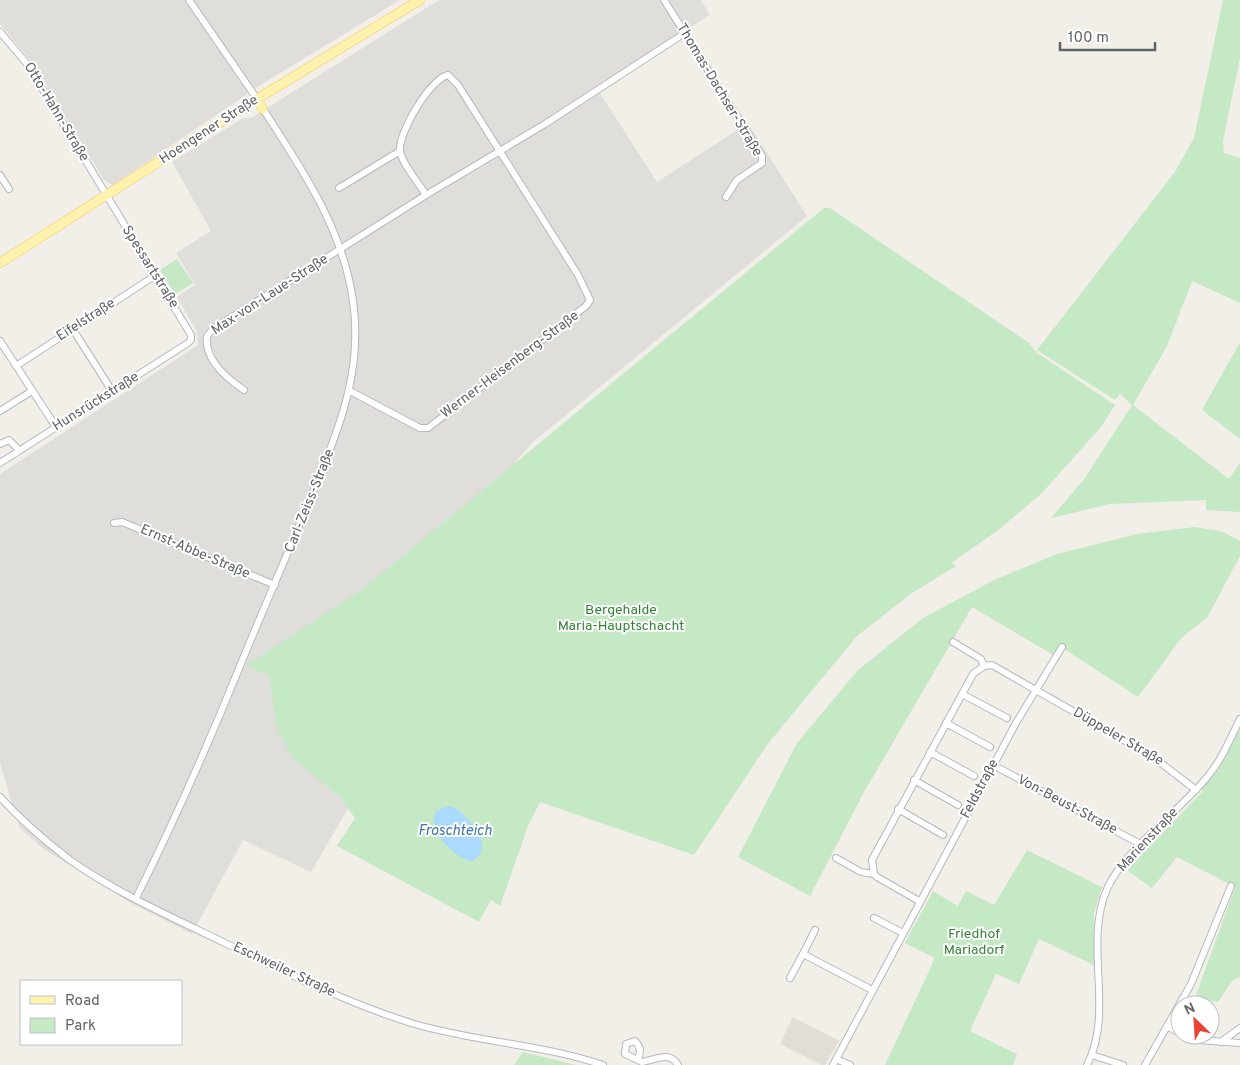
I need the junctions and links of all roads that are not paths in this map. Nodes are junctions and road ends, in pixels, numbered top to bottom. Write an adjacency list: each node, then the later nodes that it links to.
1 (189, 0): 7 (street)
2 (420, 0): 7 (main road, Hoengener Straße)
3 (664, 0): 5 (street, Thomas-Dachser-Straße)
4 (2, 34): 6 (street); 15 (street, Otto-Hahn-Straße)
5 (685, 34): 9 (street); 16 (street, Thomas-Dachser-Straße)
6 (0, 43)
7 (257, 99): 8 (main road, Carl-Zeiss-Straße); 15 (main road, Hoengener Straße)
8 (263, 109): 17 (street, Carl-Zeiss-Straße)
9 (499, 150): 10 (street); 14 (street); 26 (street, Werner-Heisenberg-Straße)
10 (400, 151): 12 (street); 14 (street)
11 (0, 175): 13 (street)
12 (339, 188)
13 (9, 189)
14 (426, 195): 17 (street)
15 (106, 196): 18 (main road, Hoengener Straße); 19 (street, Spessartstraße)
16 (726, 197)
17 (341, 249): 24 (street, Max-von-Laue-Straße); 26 (street, Carl-Zeiss-Straße)
18 (0, 264)
19 (156, 275): 20 (street, Eifelstraße); 21 (street, Spessartstraße)
20 (72, 328): 23 (street, Eifelstraße); 27 (street)
21 (191, 340): 27 (street, Hunsrückstraße)
22 (1, 345): 23 (street)
23 (16, 366): 25 (street)
24 (244, 390)
25 (32, 391): 28 (street); 29 (street)
26 (350, 391): 34 (street, Carl-Zeiss-Straße)
27 (112, 392): 29 (street, Hunsrückstraße)
28 (0, 411)
29 (56, 428): 31 (street, Hunsrückstraße)
30 (0, 444): 31 (street)
31 (19, 450): 32 (street, Hunsrückstraße)
32 (0, 463)
33 (114, 523): 34 (street, Ernst-Abbe-Straße)
34 (275, 585): 57 (street, Carl-Zeiss-Straße)
35 (953, 642): 37 (street)
36 (1062, 647): 38 (street, Feldstraße)
37 (984, 666): 38 (street, Düppeler Straße); 39 (street)
38 (1036, 690): 45 (street, Feldstraße); 48 (street, Düppeler Straße)
39 (962, 694): 40 (street); 42 (street)
40 (1007, 718)
41 (1240, 719): 48 (street, Marienstraße)
42 (946, 724): 43 (street); 44 (street)
43 (990, 747)
44 (930, 752): 46 (street); 47 (street)
45 (993, 765): 53 (street, Von-Beust-Straße); 58 (street, Feldstraße)
46 (974, 776)
47 (914, 780): 50 (street); 51 (street)
48 (1196, 790): 53 (street, Marienstraße)
49 (0, 797): 57 (street, Eschweiler Straße)
50 (958, 805)
51 (898, 809): 52 (street); 55 (street)
52 (943, 834)
53 (1142, 845): 70 (street, Marienstraße)
54 (836, 858): 55 (street)
55 (874, 874): 58 (street)
56 (1231, 886): 65 (street)
57 (136, 898): 73 (street, Eschweiler Straße)
58 (919, 901): 61 (street, Feldstraße)
59 (874, 918): 61 (street)
60 (815, 930): 62 (street)
61 (903, 932): 64 (street, Feldstraße)
62 (803, 954): 63 (street); 64 (street)
63 (790, 978)
64 (872, 990): 72 (street, Feldstraße)
65 (1167, 1026): 66 (street); 78 (street)
66 (1170, 1027)
67 (1240, 1028): 68 (street)
68 (1221, 1042): 69 (street)
69 (1240, 1043)
70 (1092, 1056): 76 (street, Marienstraße); 77 (street)
71 (638, 1060): 74 (street)
72 (834, 1062): 75 (street, Feldstraße)
73 (600, 1064)
74 (678, 1065)
75 (850, 1065)
76 (1087, 1065)
77 (1123, 1065)
78 (1145, 1065)

